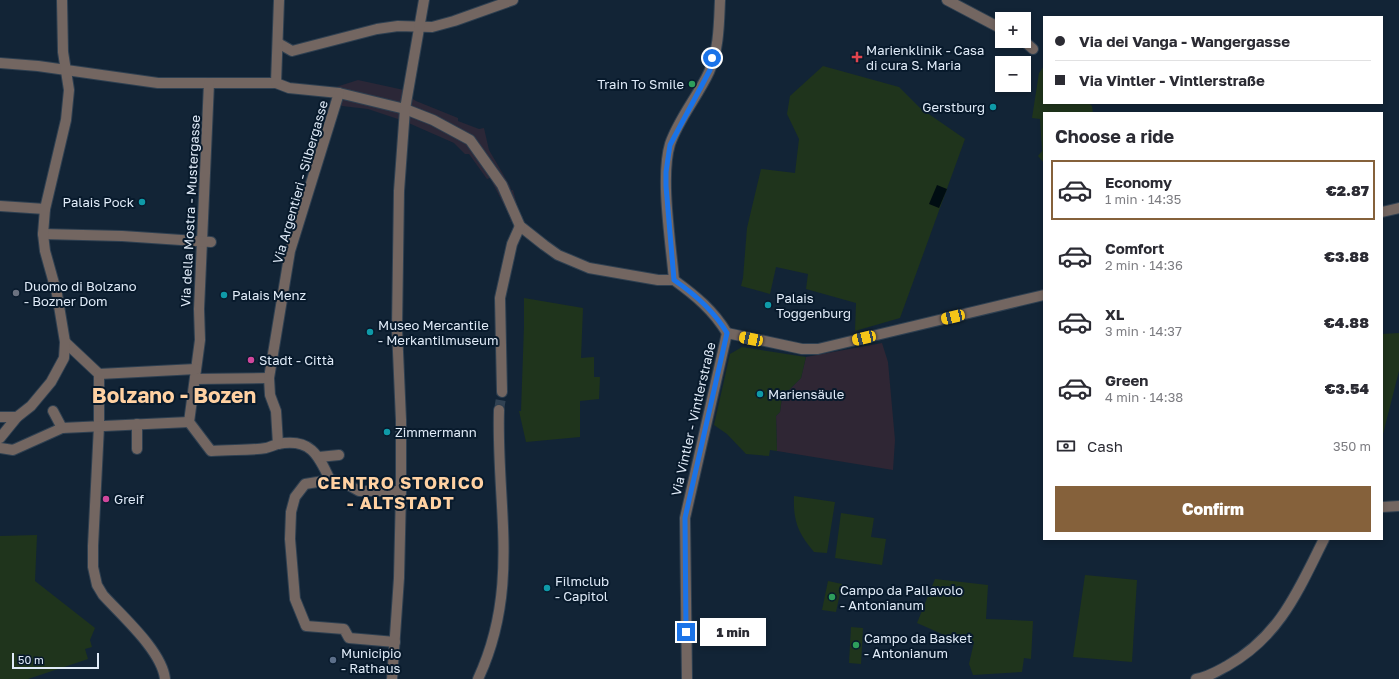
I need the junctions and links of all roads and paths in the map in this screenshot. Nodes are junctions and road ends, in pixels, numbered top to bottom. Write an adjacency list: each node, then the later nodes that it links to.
1 (62, 0): 11 (street)
2 (279, 0): 9 (street)
3 (424, 0): 8 (street)
4 (514, 0): 8 (street)
5 (720, 0): 23 (street)
6 (947, 0): 7 (street)
7 (995, 26)
8 (420, 27): 9 (street); 15 (street)
9 (278, 44): 13 (street)
10 (0, 63): 11 (street)
11 (66, 70): 12 (street); 18 (street)
12 (209, 83): 13 (street); 22 (street, Via della Mostra - Mustergasse)
13 (276, 83): 14 (street)
14 (339, 93): 15 (street); 29 (street, Via Argentieri - Silbergasse)
15 (405, 109): 20 (street); 46 (street)
16 (0, 206): 18 (street)
17 (1399, 208): 19 (street)
18 (45, 209): 21 (street)
19 (1383, 212)
20 (520, 226): 23 (street); 30 (street)
21 (43, 234): 22 (street); 26 (street)
22 (207, 242): 28 (street, Via della Mostra - Mustergasse)
23 (674, 280): 25 (street)
24 (1043, 295): 25 (street)
25 (727, 333): 54 (street, Via Vintler - Vintlerstraße)
26 (65, 342): 27 (street); 34 (street)
27 (99, 374): 28 (street); 37 (street)
28 (195, 374): 29 (street); 35 (street, Via della Mostra - Mustergasse)
29 (269, 378): 40 (street, Via Argentieri - Silbergasse)
30 (502, 392)
31 (499, 410): 53 (street)
32 (53, 411): 38 (street)
33 (0, 417): 34 (street)
34 (17, 417): 39 (street)
35 (189, 422): 36 (street); 40 (street)
36 (137, 424): 37 (street); 42 (street)
37 (99, 426): 38 (street); 51 (street)
38 (62, 428): 41 (street)
39 (0, 438)
40 (278, 444): 44 (street)
41 (0, 448)
42 (137, 449)
43 (339, 455): 44 (street)
44 (319, 457): 45 (street)
45 (330, 480): 46 (street); 50 (street)
46 (400, 491): 50 (street)
47 (1399, 506): 48 (street)
48 (1383, 507)
49 (1323, 540): 55 (street)
50 (395, 642): 52 (street)
51 (165, 679)
52 (392, 679)
53 (478, 679)
54 (687, 679)
55 (1196, 679)

